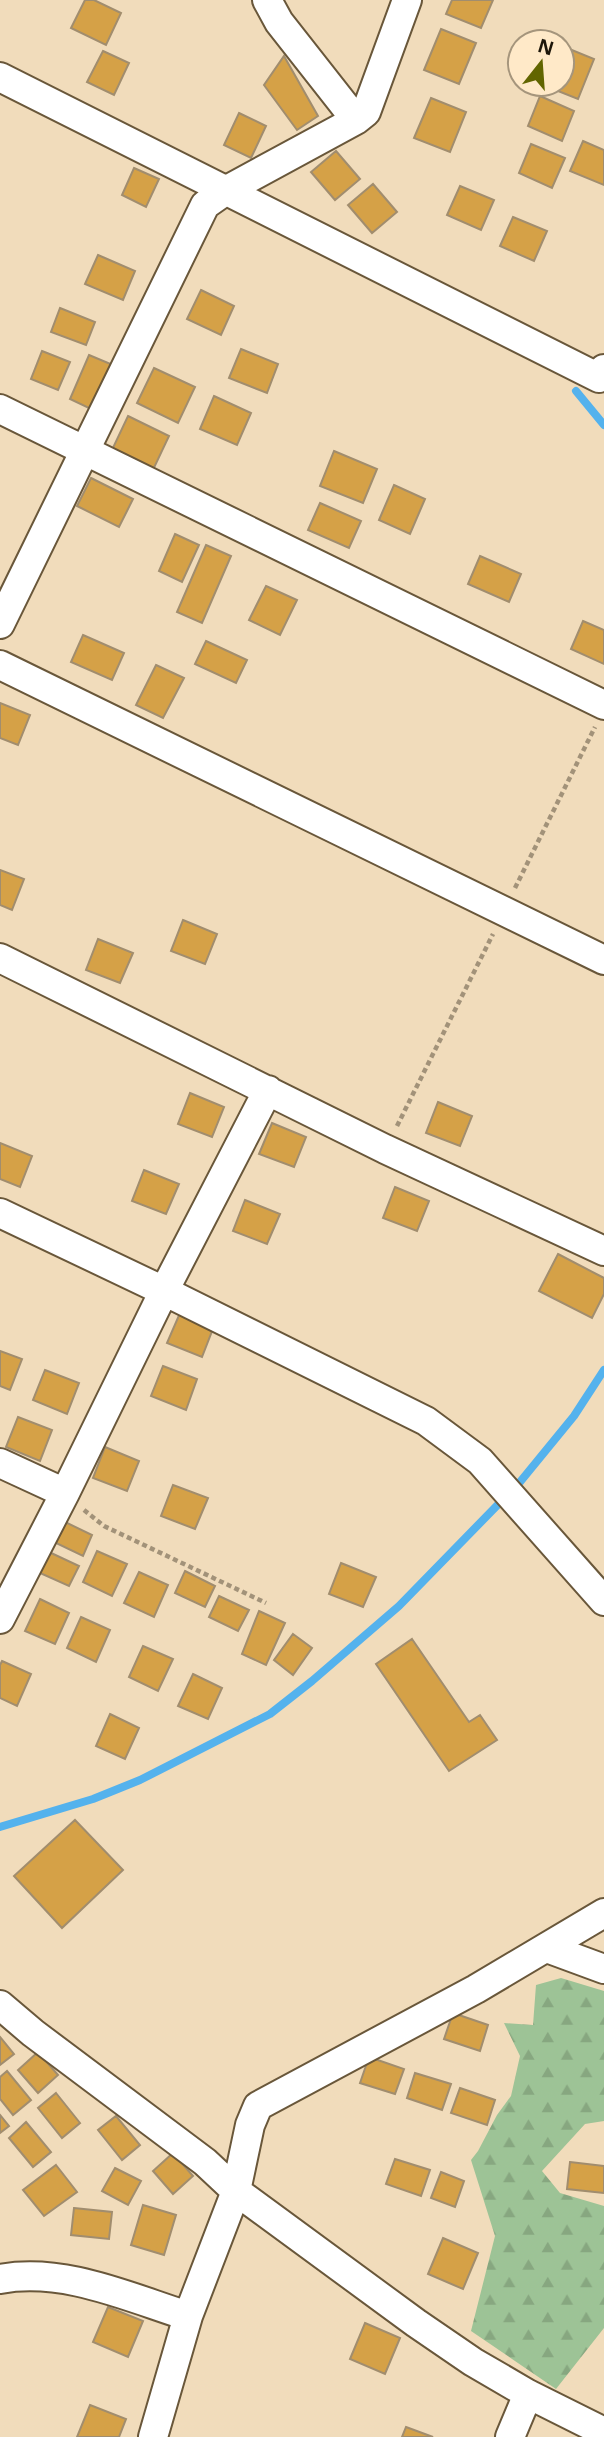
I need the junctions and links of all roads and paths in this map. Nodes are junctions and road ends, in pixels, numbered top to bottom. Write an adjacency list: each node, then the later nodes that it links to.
1 (267, 0): 4 (street)
2 (407, 0): 4 (street)
3 (0, 77): 5 (street)
4 (356, 120): 5 (street)
5 (225, 191): 6 (street); 8 (street)
6 (604, 369)
7 (0, 409): 8 (street)
8 (86, 450): 9 (street); 11 (street)
9 (0, 625)
10 (0, 665): 12 (street)
11 (601, 713): 12 (path)
12 (504, 911): 14 (street); 16 (path)
13 (0, 958): 15 (street)
14 (604, 960)
15 (268, 1090): 16 (street); 19 (street)
16 (385, 1149): 18 (street)
17 (0, 1213): 19 (street)
18 (604, 1251)
19 (164, 1291): 21 (street); 22 (street)
20 (0, 1463): 21 (street)
21 (65, 1493): 23 (path); 24 (street)
22 (604, 1601)
23 (266, 1603)
24 (0, 1619)
25 (604, 1913): 26 (street)
26 (547, 1948): 27 (street); 29 (street)
27 (604, 1969)
28 (0, 2005): 29 (street)
29 (236, 2191): 31 (street); 32 (street)
30 (0, 2279): 31 (street)
31 (188, 2316): 34 (street)
32 (528, 2394): 33 (street); 35 (street)
33 (604, 2432)
34 (153, 2437)
35 (510, 2437)

